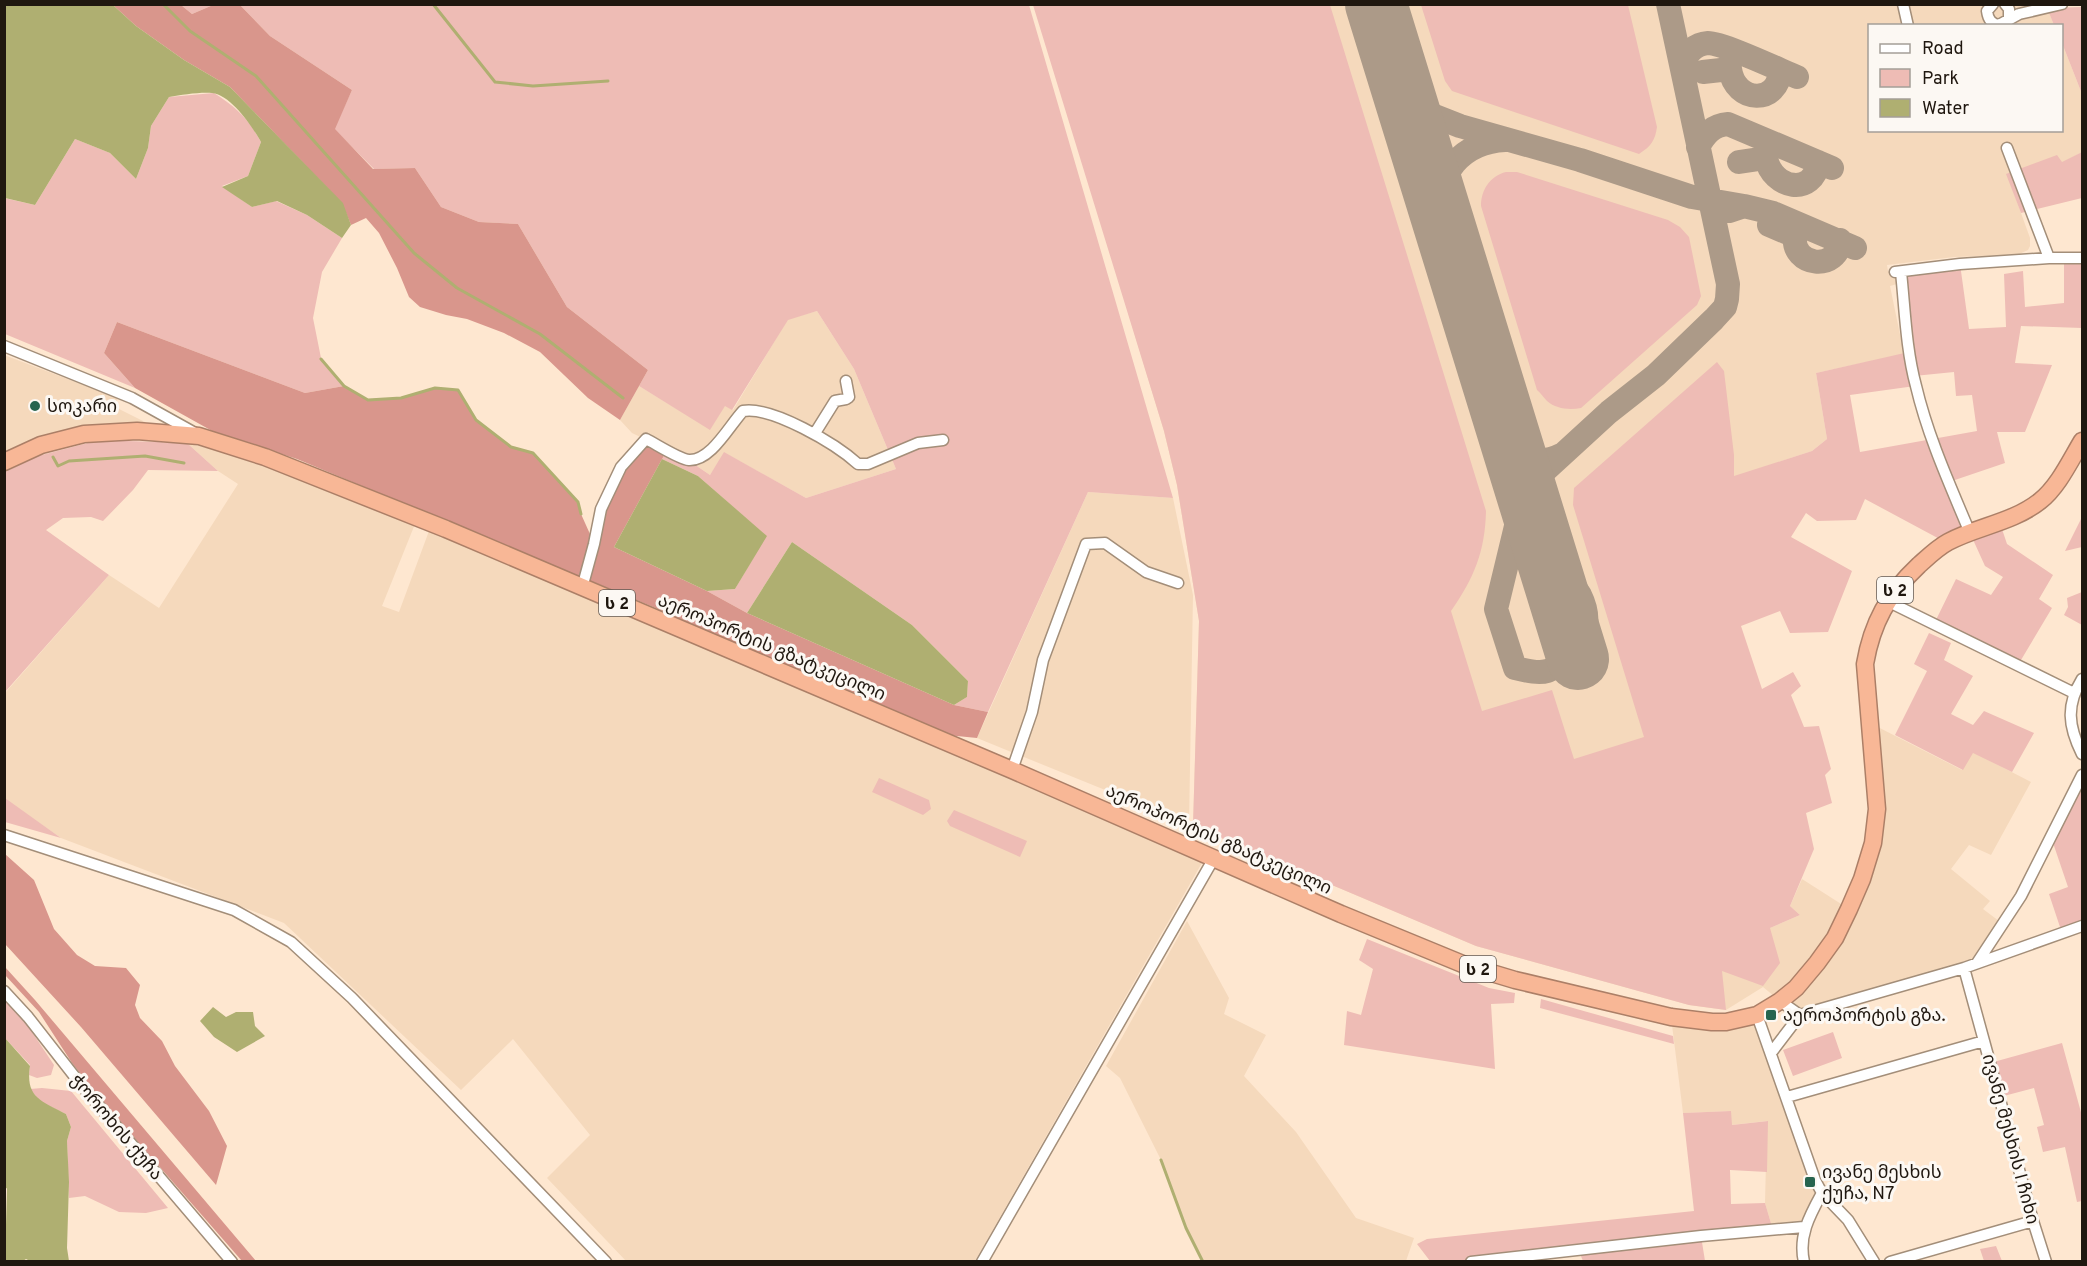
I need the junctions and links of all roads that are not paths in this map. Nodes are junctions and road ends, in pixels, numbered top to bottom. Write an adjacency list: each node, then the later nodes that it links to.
1 (1903, 4): 6 (street)
2 (1993, 4): 7 (street)
3 (2005, 4): 5 (street)
4 (2062, 4): 5 (street)
5 (2009, 19): 8 (street)
6 (1908, 24)
7 (1994, 24)
8 (2004, 24)
9 (2007, 148): 10 (street)
10 (2049, 258): 11 (street); 19 (street)
11 (2082, 258)
12 (4, 346): 15 (street)
13 (846, 381): 14 (street)
14 (815, 433): 16 (street); 21 (street)
15 (199, 436): 18 (highway, აეროპორტის გზატკეცილი / ს 2); 21 (highway, აეროპორტის გზატკეცილი / ს 2)
16 (943, 440)
17 (2082, 441): 19 (highway, აეროპორტის გზატკეცილი / ს 2)
18 (4, 462)
19 (1970, 533): 22 (highway, აეროპორტის გზატკეცილი / ს 2)
20 (1178, 583): 26 (street)
21 (582, 588): 26 (highway, აეროპორტის გზატკეცილი / ს 2)
22 (1887, 601): 24 (street); 34 (highway, აეროპორტის გზატკეცილი / ს 2)
23 (2082, 679): 24 (street)
24 (2074, 693): 25 (street)
25 (2082, 753)
26 (1012, 770): 29 (highway, აეროპორტის გზატკეცილი / ს 2)
27 (2082, 775): 31 (street)
28 (4, 836): 45 (street)
29 (1214, 858): 35 (highway, აეროპორტის გზატკეცილი / ს 2); 46 (street)
30 (2082, 926): 31 (street)
31 (1977, 963): 32 (street)
32 (1964, 968): 36 (street); 37 (street)
33 (4, 991): 44 (street, ჭოროხის ქუჩა)
34 (1780, 1001): 35 (highway, აეროპორტის გზატკეცილი / ს 2); 36 (street)
35 (1757, 1015): 38 (street)
36 (1800, 1015): 38 (street)
37 (1984, 1041): 39 (street, ივანე მესხის I ჩიხი); 41 (street, ივანე მესხის I ჩიხი)
38 (1771, 1053): 39 (street)
39 (1787, 1097): 40 (street)
40 (1822, 1193): 42 (street); 49 (street)
41 (2033, 1221): 50 (street); 51 (street, ივანე მესხის I ჩიხი)
42 (1804, 1227): 43 (street); 48 (street)
43 (1506, 1259): 47 (street)
44 (232, 1262)
45 (606, 1262)
46 (982, 1262)
47 (1471, 1262)
48 (1804, 1262)
49 (1874, 1262)
50 (1890, 1262)
51 (2046, 1262)

